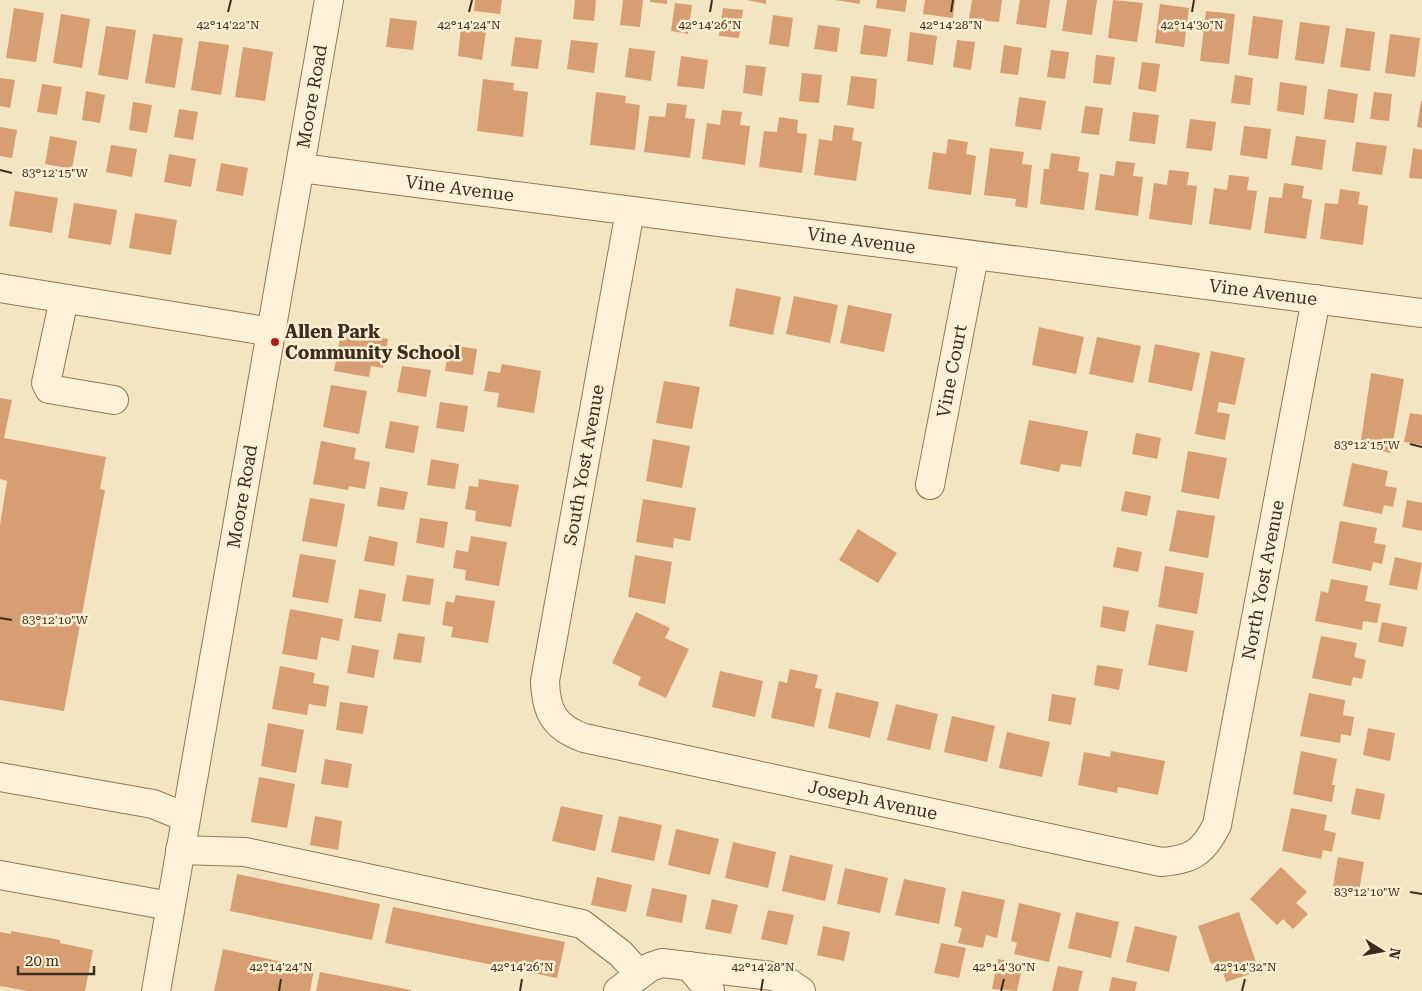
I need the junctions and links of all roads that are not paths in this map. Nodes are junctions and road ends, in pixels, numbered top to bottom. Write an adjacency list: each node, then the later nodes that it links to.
1 (329, 0): 2 (street, Moore Road)
2 (301, 168): 3 (street, Vine Avenue); 9 (street, Moore Road)
3 (630, 211): 4 (street, Vine Avenue); 12 (street, South Yost Avenue)
4 (974, 256): 7 (street, Vine Avenue); 11 (street, Vine Court)
5 (0, 288): 6 (street)
6 (64, 299): 9 (street); 10 (street)
7 (1316, 299): 8 (street, Vine Avenue); 16 (street, North Yost Avenue)
8 (1422, 313)
9 (272, 332): 14 (street, Moore Road)
10 (114, 400)
11 (930, 485)
12 (553, 718): 16 (street, Joseph Avenue)
13 (0, 777): 14 (street)
14 (185, 817): 15 (street, Moore Road)
15 (180, 850): 18 (street, Moore Road); 20 (street)
16 (1196, 854)
17 (0, 875): 18 (street)
18 (170, 906): 21 (street, Moore Road)
19 (689, 966): 20 (street); 23 (street); 24 (street)
20 (640, 974): 22 (street)
21 (156, 991)
22 (618, 991)
23 (710, 991)
24 (801, 991)

